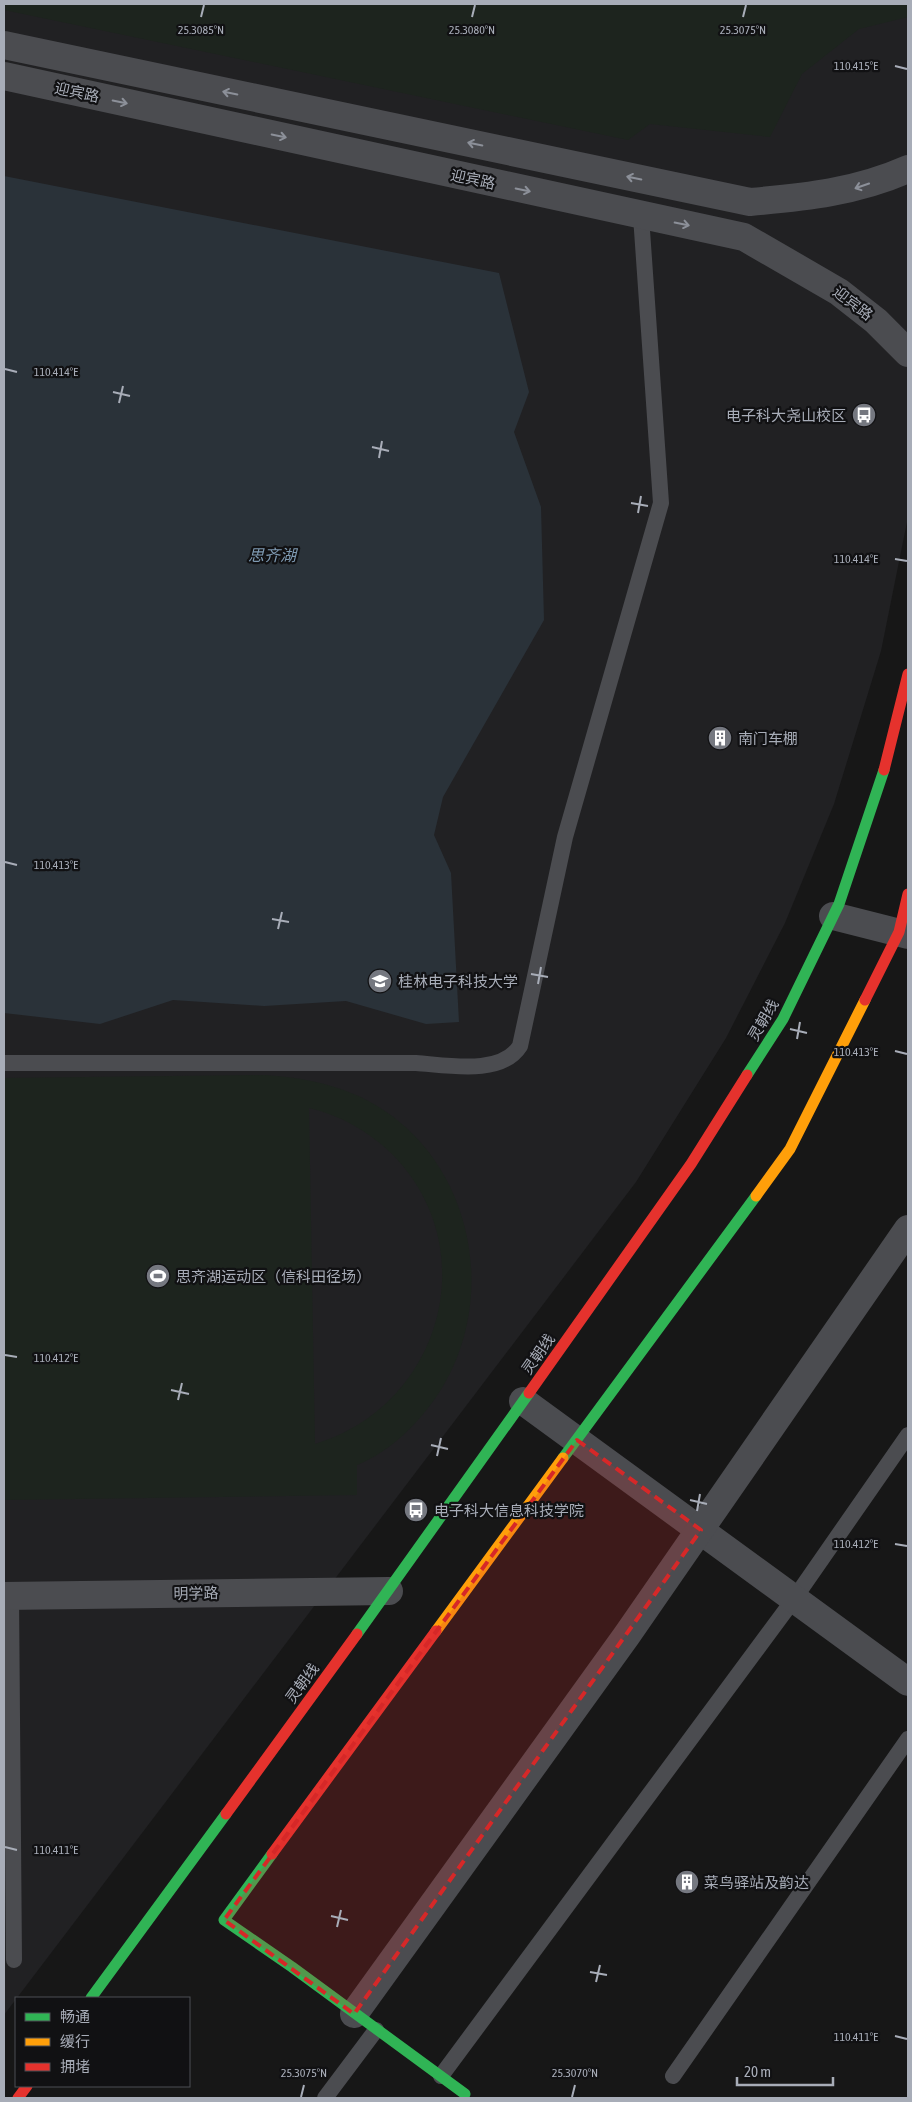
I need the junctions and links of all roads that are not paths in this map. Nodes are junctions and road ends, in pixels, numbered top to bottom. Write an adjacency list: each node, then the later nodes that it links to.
1 (4, 45): 3 (street, 迎宾路, one-way to 1)
2 (4, 76): 4 (street, 迎宾路, one-way to 4)
3 (908, 169)
4 (641, 216): 5 (street, 迎宾路, one-way to 5); 10 (lane)
5 (908, 354)
6 (908, 674): 8 (main road, 灵朝线)
7 (908, 894): 9 (main road)
8 (833, 916): 9 (street); 12 (main road, 灵朝线)
9 (904, 934): 14 (main road)
10 (4, 1063)
11 (908, 1229): 15 (street)
12 (523, 1401): 14 (street); 16 (main road, 灵朝线)
13 (908, 1434): 18 (lane)
14 (577, 1440): 15 (street); 24 (main road)
15 (701, 1530): 18 (street); 24 (street)
16 (389, 1591): 17 (street, 明学路); 23 (main road, 灵朝线)
17 (7, 1596): 20 (lane)
18 (794, 1599): 19 (street); 26 (lane)
19 (908, 1682)
20 (8, 1686): 22 (lane)
21 (908, 1738): 27 (lane)
22 (14, 1960)
23 (92, 1997)
24 (354, 2014): 25 (main road)
25 (376, 2030): 26 (main road); 31 (lane)
26 (441, 2076): 29 (main road)
27 (673, 2076)
28 (26, 2087): 30 (main road)
29 (465, 2094)
30 (18, 2098)
31 (325, 2098)

